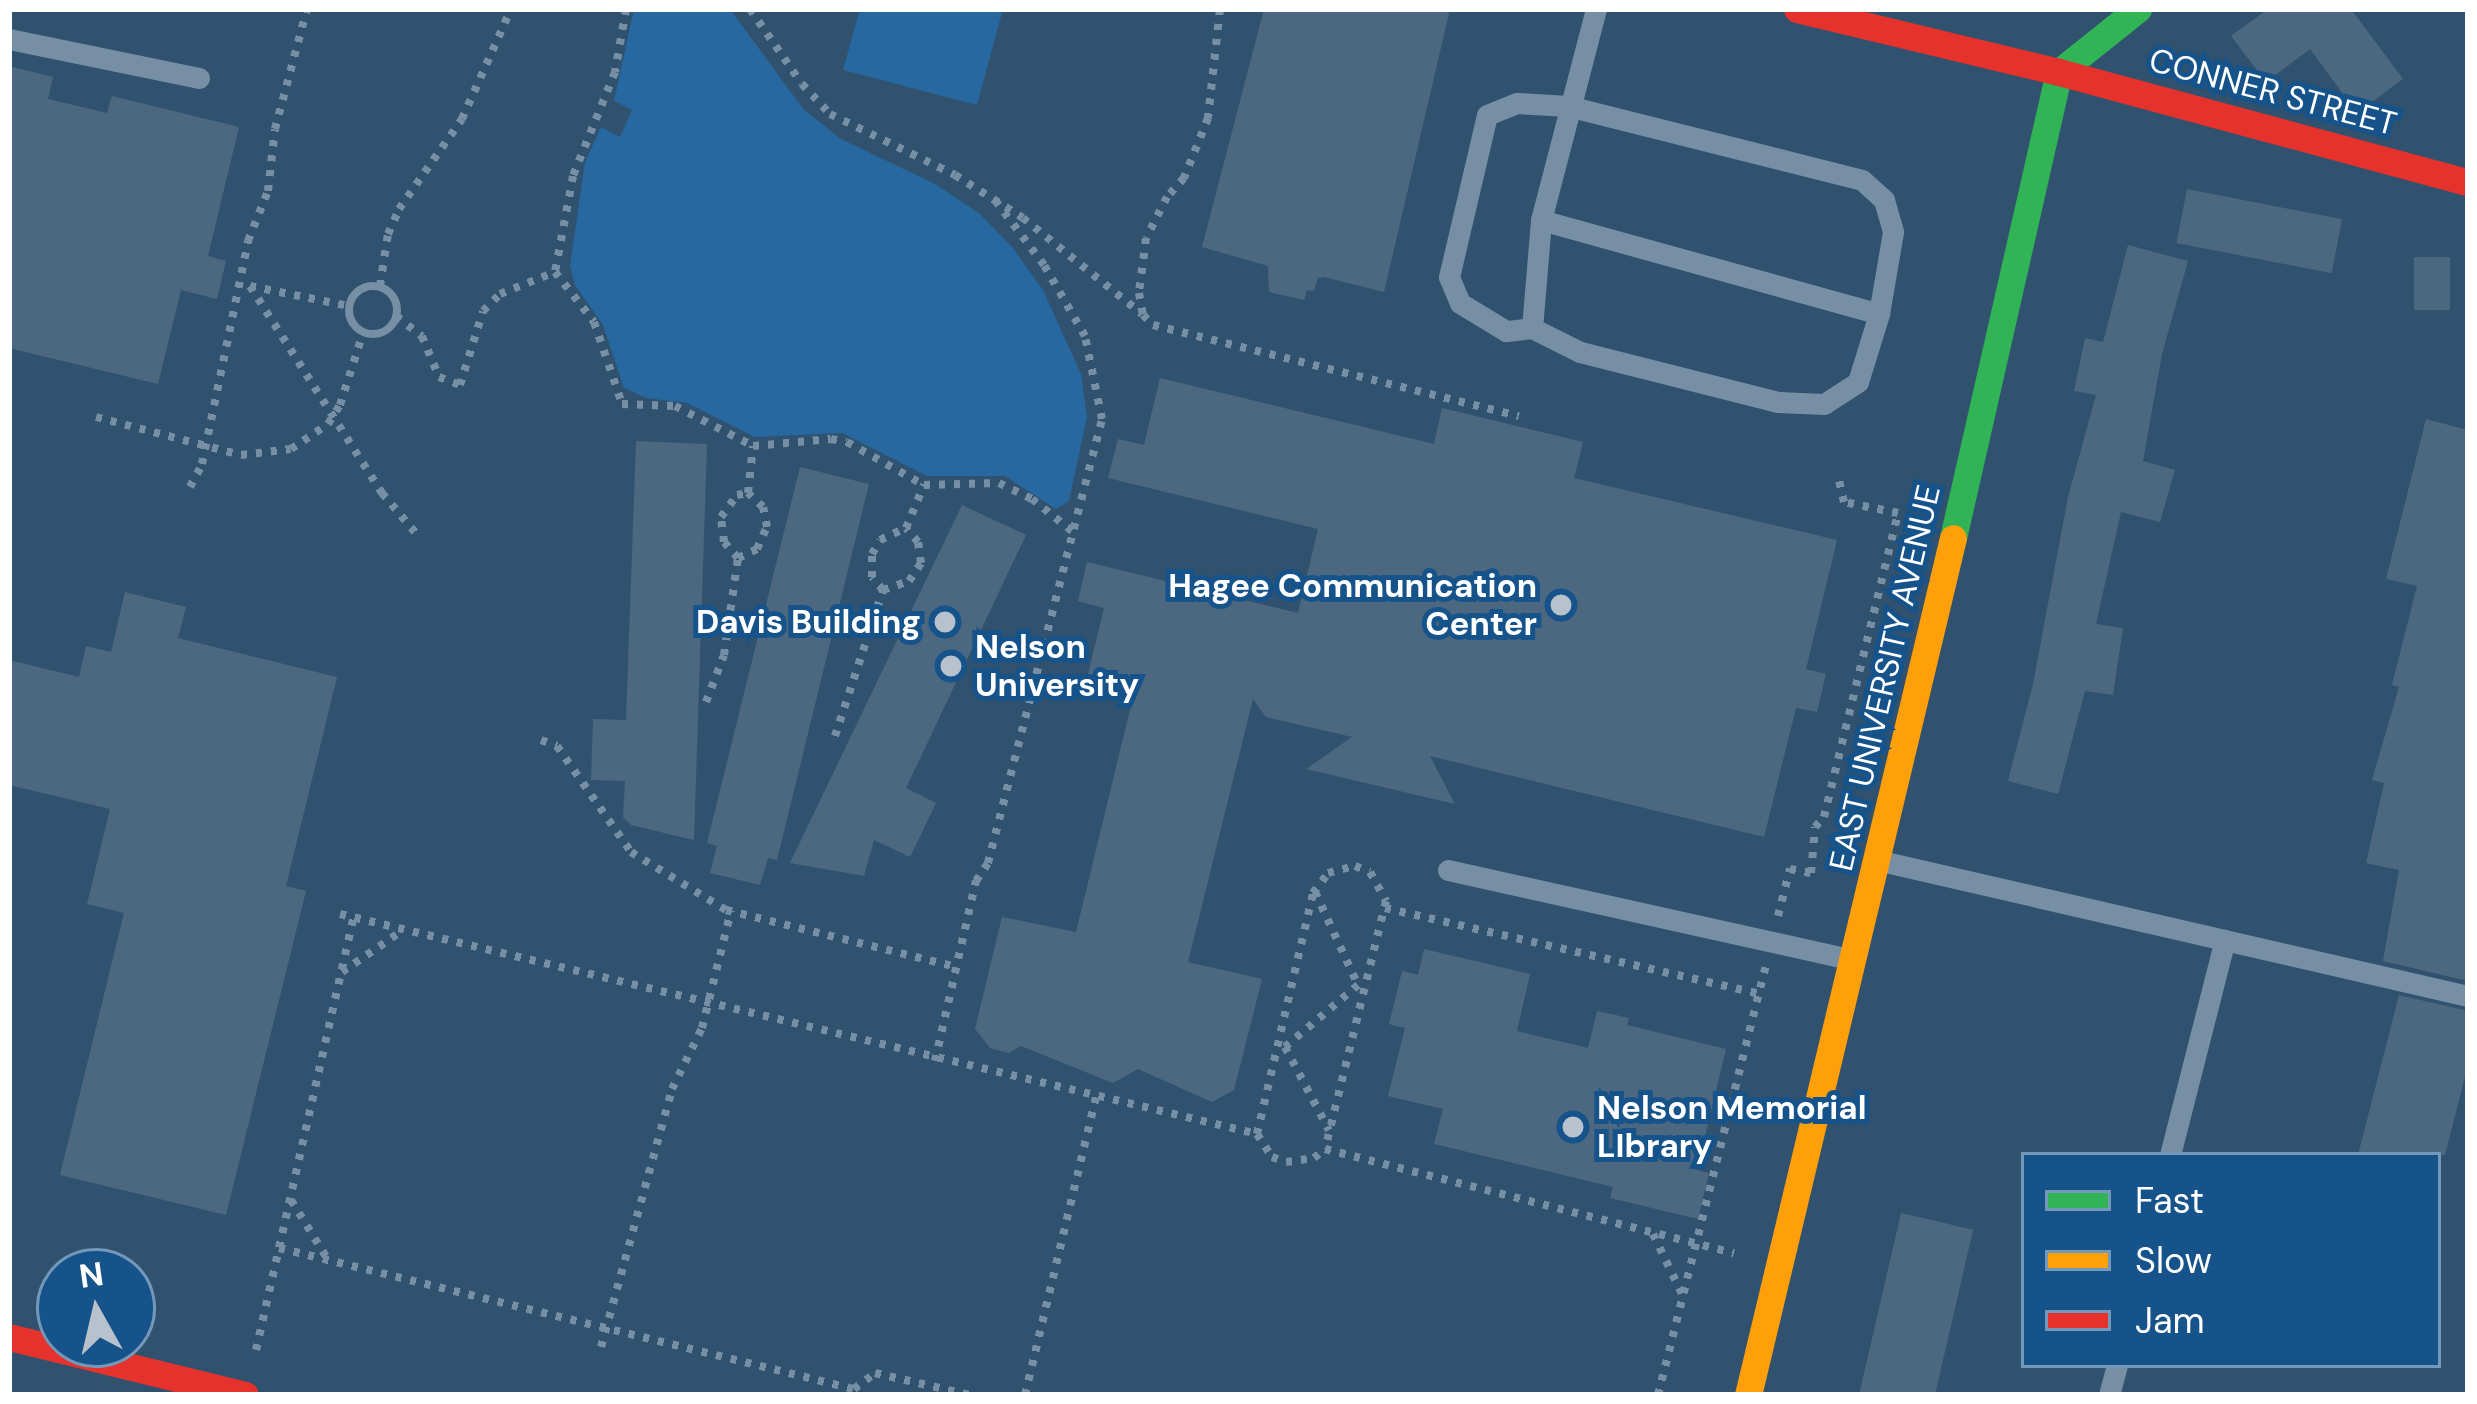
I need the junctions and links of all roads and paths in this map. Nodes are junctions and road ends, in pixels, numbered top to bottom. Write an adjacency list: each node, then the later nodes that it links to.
1 (307, 9): 17 (path)
2 (511, 9): 18 (path)
3 (626, 9): 16 (path)
4 (750, 9): 14 (path)
5 (1220, 9): 21 (path)
6 (1596, 9): 12 (lane)
7 (1797, 9): 10 (street, CONNER STREET)
8 (2138, 9): 10 (street)
9 (9, 39): 11 (lane)
10 (2060, 72): 13 (street, CONNER STREET); 41 (street, EAST UNIVERSITY AVENUE)
11 (199, 78)
12 (1568, 106): 15 (lane); 20 (lane); 23 (lane)
13 (2468, 182)
14 (995, 200): 21 (path); 34 (path)
15 (1541, 220): 20 (lane); 23 (lane)
16 (555, 272): 22 (path); 29 (path)
17 (244, 284): 19 (path); 27 (path); 28 (path)
18 (380, 286): 19 (path); 22 (path)
19 (348, 306): 24 (path)
20 (1880, 314): 23 (lane)
21 (1143, 315): 25 (path)
22 (396, 316): 24 (path)
23 (1532, 328)
24 (363, 333): 27 (path)
25 (1520, 416)
26 (96, 417): 28 (path)
27 (331, 418): 28 (path); 35 (path)
28 (205, 443): 31 (path)
29 (753, 446): 30 (path); 32 (path)
30 (923, 485): 33 (path); 34 (path)
31 (190, 487)
32 (748, 493): 36 (path); 36 (path)
33 (906, 528): 37 (path); 37 (path)
34 (1073, 532): 51 (path)
35 (419, 537)
36 (738, 558): 38 (path)
37 (883, 590): 39 (path)
38 (706, 702)
39 (835, 736)
40 (541, 740): 45 (path)
41 (1880, 861): 49 (lane); 50 (street, EAST UNIVERSITY AVENUE)
42 (1448, 870): 50 (lane)
43 (1314, 891): 44 (path); 53 (path); 57 (path)
44 (1385, 908): 53 (path); 54 (path)
45 (731, 911): 51 (path); 56 (path)
46 (340, 914): 47 (path)
47 (353, 918): 48 (path); 52 (path)
48 (403, 930): 52 (path); 56 (path)
49 (2225, 940): 55 (lane); 63 (lane)
50 (1856, 960): 68 (street, EAST UNIVERSITY AVENUE)
51 (957, 967): 58 (path)
52 (340, 973): 64 (path)
53 (1361, 986): 57 (path); 60 (path)
54 (1759, 994)
55 (2468, 996)
56 (708, 1006): 58 (path); 70 (path)
57 (1281, 1046): 60 (path); 61 (path)
58 (935, 1061): 59 (path)
59 (1096, 1097): 61 (path); 76 (path)
60 (1329, 1131): 62 (path)
61 (1257, 1134): 62 (path)
62 (1325, 1149): 65 (path)
63 (2171, 1152)
64 (290, 1198): 66 (path); 67 (path)
65 (1653, 1232): 68 (path); 69 (path)
66 (279, 1248): 67 (path); 73 (path)
67 (329, 1260): 70 (path)
68 (1782, 1265): 77 (street, EAST UNIVERSITY AVENUE)
69 (1683, 1297)
70 (606, 1328): 72 (path); 75 (path)
71 (9, 1337): 74 (street)
72 (602, 1347)
73 (254, 1360)
74 (245, 1395)
75 (970, 1395)
76 (1025, 1395)
77 (1748, 1395)

